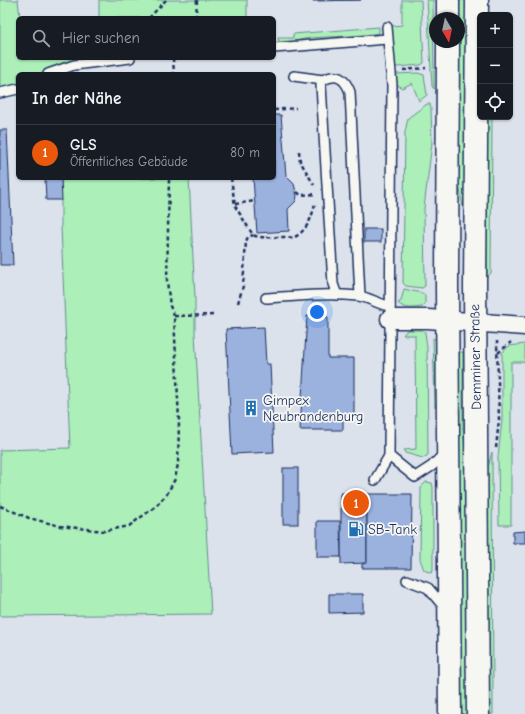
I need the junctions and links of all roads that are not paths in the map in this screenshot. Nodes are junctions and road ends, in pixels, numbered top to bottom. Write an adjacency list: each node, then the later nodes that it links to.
1 (448, 0): 3 (main road)
2 (476, 0): 19 (main road, Demminer Straße)
3 (448, 12)
4 (387, 28): 5 (lane)
5 (387, 39): 6 (lane); 17 (lane)
6 (276, 48)
7 (448, 48): 18 (main road, Demminer Straße)
8 (111, 60): 9 (lane)
9 (53, 72)
10 (294, 76): 11 (lane)
11 (323, 80): 14 (lane); 15 (lane)
12 (16, 89): 13 (lane)
13 (0, 93)
14 (337, 295): 15 (lane); 16 (lane)
15 (360, 296): 17 (lane)
16 (266, 298)
17 (390, 312): 18 (street); 22 (lane)
18 (447, 321): 19 (street); 21 (main road, Demminer Straße)
19 (475, 323): 20 (street); 27 (main road, Demminer Straße)
20 (525, 326)
21 (449, 448): 22 (lane); 25 (main road, Demminer Straße)
22 (389, 456): 23 (lane)
23 (375, 480)
24 (408, 580): 25 (lane)
25 (450, 614): 26 (main road, Demminer Straße)
26 (450, 714)
27 (478, 714)

